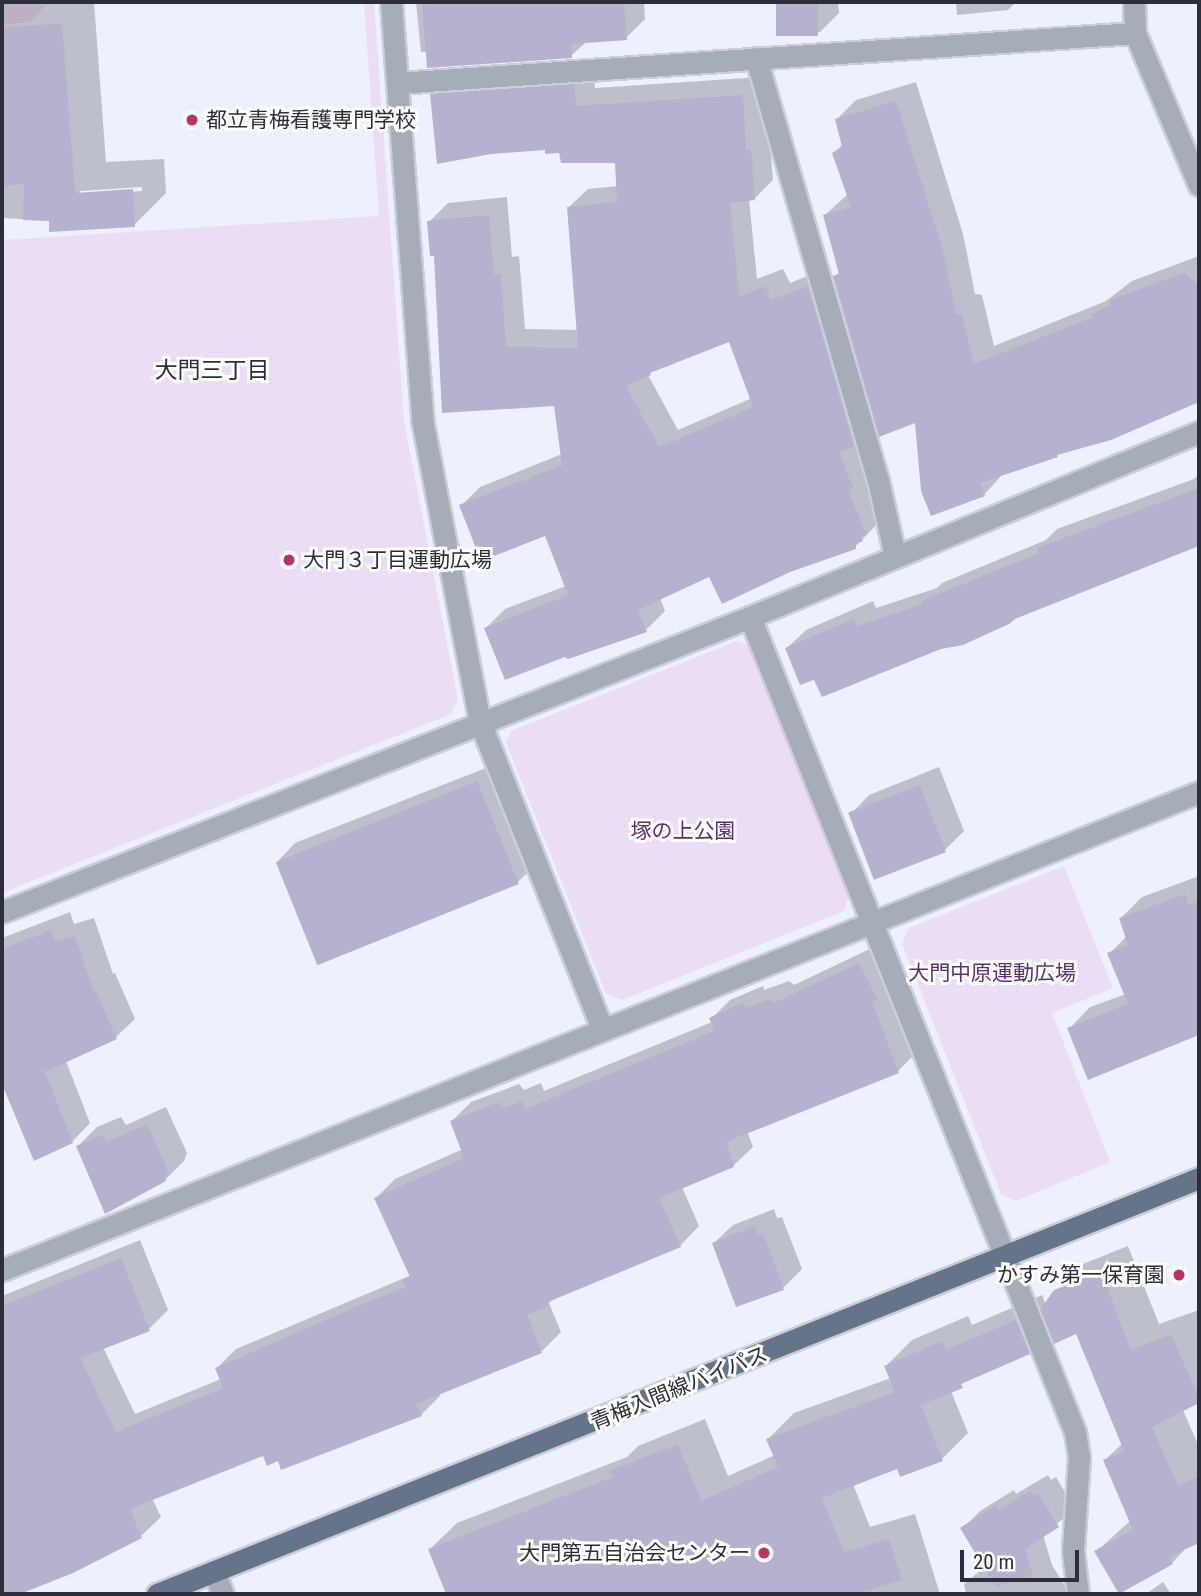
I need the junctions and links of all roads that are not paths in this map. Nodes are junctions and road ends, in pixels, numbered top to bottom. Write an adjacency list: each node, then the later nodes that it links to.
1 (391, 2): 5 (street)
2 (1134, 2): 3 (street)
3 (1135, 33): 4 (street); 6 (street)
4 (756, 58): 5 (street); 8 (street)
5 (397, 83): 10 (street)
6 (1199, 185)
7 (1199, 432): 8 (street)
8 (895, 555): 9 (street)
9 (750, 617): 10 (street); 13 (street)
10 (480, 722): 12 (street); 14 (street)
11 (1199, 792): 13 (street)
12 (2, 912)
13 (873, 923): 14 (street); 16 (street)
14 (602, 1029): 17 (street)
15 (1199, 1178): 16 (main road, 青梅入間線バイパス)
16 (1005, 1256): 18 (main road, 青梅入間線バイパス); 21 (street)
17 (2, 1270)
18 (214, 1572): 19 (main road, 青梅入間線バイパス); 20 (street)
19 (158, 1594)
20 (223, 1594)
21 (1078, 1594)

